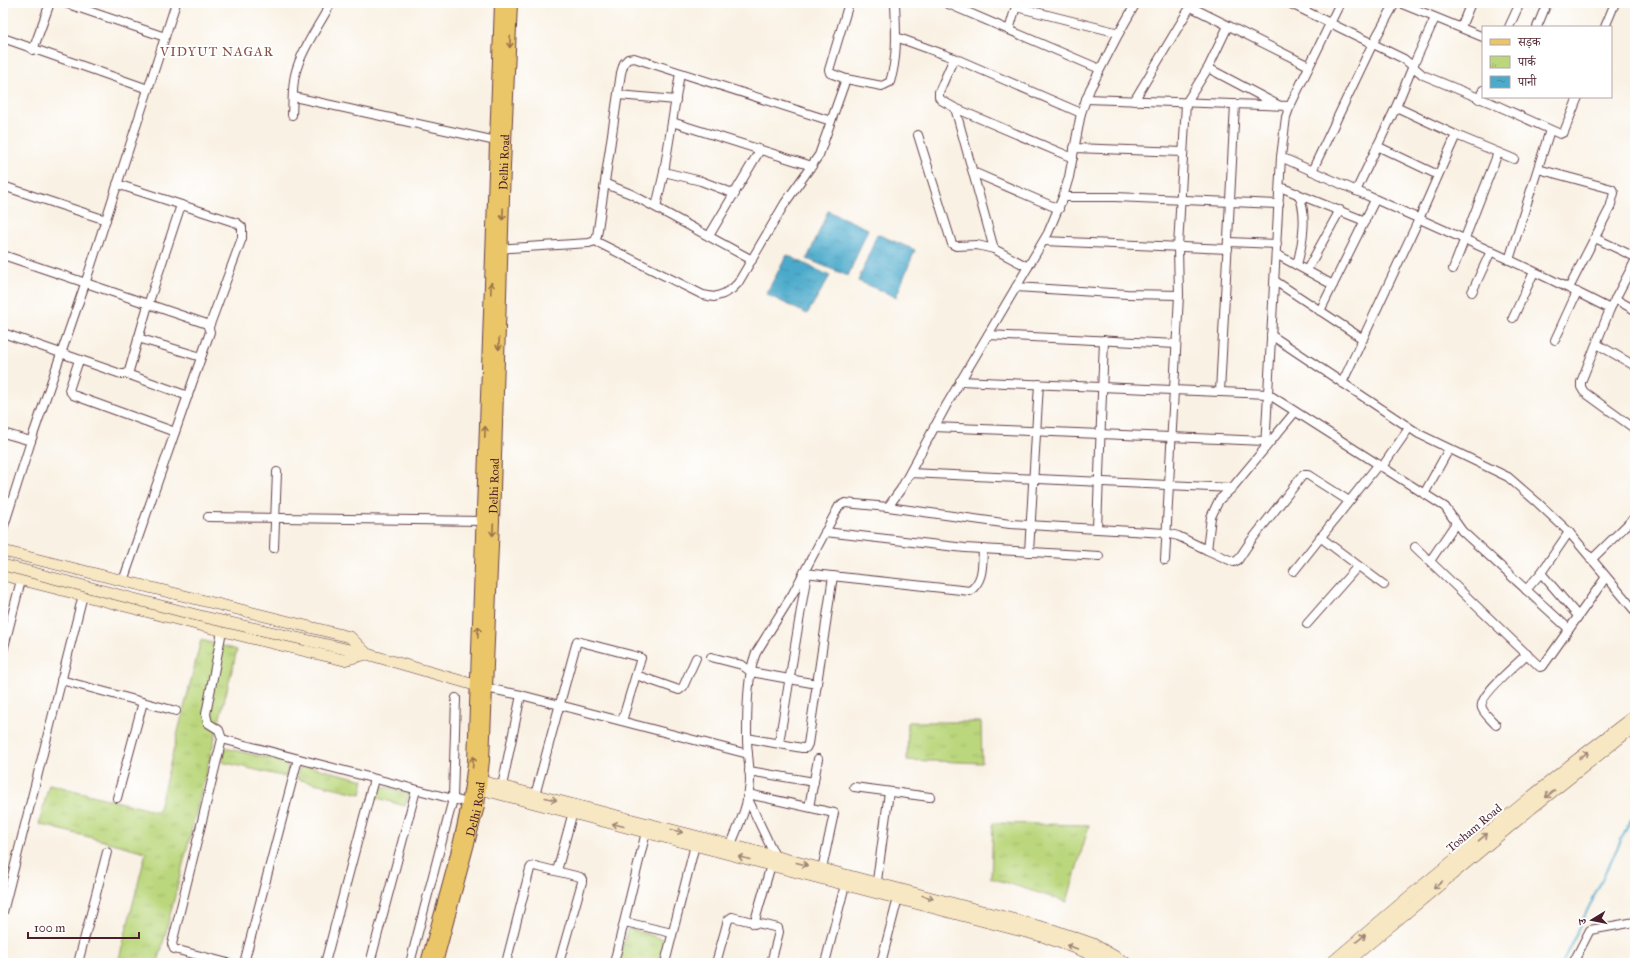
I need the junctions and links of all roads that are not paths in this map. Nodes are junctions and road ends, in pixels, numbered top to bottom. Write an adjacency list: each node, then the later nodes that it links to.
1 (50, 3): 36 (street)
2 (65, 3): 31 (street)
3 (176, 3): 31 (street)
4 (331, 3): 47 (street)
5 (501, 3): 66 (main road, Delhi Road)
6 (511, 3): 108 (main road, Delhi Road, one-way to 108)
7 (849, 3): 43 (street)
8 (895, 3): 32 (street)
9 (946, 3): 29 (street)
10 (1136, 3): 30 (street)
11 (1289, 3): 23 (street)
12 (1340, 3): 23 (street)
13 (1395, 3): 35 (street)
14 (1400, 3): 21 (street)
15 (1471, 3): 28 (street)
16 (1520, 3): 25 (street)
17 (1547, 3): 26 (street)
18 (1615, 3): 27 (street)
19 (1016, 5): 29 (street); 30 (street)
20 (1192, 5): 24 (street); 52 (street)
21 (1416, 6): 22 (street)
22 (1435, 18): 28 (street); 39 (street)
23 (1330, 22): 35 (street); 38 (street)
24 (1228, 26): 38 (street); 40 (street)
25 (1509, 26)
26 (1537, 26)
27 (1605, 26)
28 (1461, 27): 33 (street)
29 (1009, 30): 41 (street)
30 (1119, 33): 41 (street)
31 (165, 37): 44 (street)
32 (896, 37): 37 (street); 43 (street)
33 (1482, 37)
34 (3, 38): 36 (street)
35 (1373, 43): 39 (street); 77 (street)
36 (33, 50): 44 (street)
37 (954, 58): 58 (street); 59 (street)
38 (1309, 66): 56 (street)
39 (1413, 66): 50 (street); 57 (street)
40 (1208, 68): 53 (street); 55 (street)
41 (1100, 69): 49 (street)
42 (680, 73): 46 (street); 51 (street); 61 (street)
43 (846, 79): 61 (street)
44 (148, 89): 81 (street)
45 (1482, 93): 50 (street)
46 (618, 95): 51 (street); 82 (street)
47 (294, 96): 60 (street); 66 (street)
48 (1578, 98): 63 (street)
49 (1086, 99): 52 (street); 59 (street)
50 (1480, 99): 63 (street)
51 (676, 100): 62 (street)
52 (1134, 101): 53 (street)
53 (1186, 103): 54 (street); 70 (street)
54 (1235, 104): 55 (street); 91 (street)
55 (1280, 106): 56 (street)
56 (1290, 106): 72 (street)
57 (1396, 107): 65 (street); 67 (street)
58 (955, 108): 73 (street); 79 (street)
59 (1081, 114): 68 (street)
60 (292, 115)
61 (831, 121): 75 (street)
62 (672, 122): 69 (street); 78 (street)
63 (1550, 130): 76 (street)
64 (918, 135): 109 (street)
65 (1456, 135): 71 (street); 80 (street)
66 (496, 141): 108 (main road, Delhi Road)
67 (1377, 146): 80 (street); 85 (street)
68 (1074, 148): 70 (street); 73 (street)
69 (760, 150): 75 (street); 87 (street)
70 (1183, 152): 89 (street)
71 (1498, 153): 74 (street); 102 (street)
72 (1282, 157): 77 (street); 84 (street)
73 (1073, 158): 88 (street)
74 (1514, 159)
75 (812, 166): 114 (street)
76 (1538, 169): 101 (street); 115 (street)
77 (1312, 171): 85 (street)
78 (664, 172): 87 (street); 94 (street)
79 (973, 172): 95 (street); 109 (street)
80 (1438, 175): 97 (street)
81 (117, 184): 93 (street); 98 (street)
82 (606, 184): 94 (street); 103 (street)
83 (3, 186): 98 (street)
84 (1280, 187): 86 (street); 92 (street)
85 (1356, 191): 90 (street)
86 (1297, 193): 96 (street); 117 (street)
87 (735, 194): 100 (street)
88 (1063, 197): 89 (street); 95 (street)
89 (1181, 200): 91 (street); 107 (street)
90 (1375, 200): 97 (street); 99 (street)
91 (1231, 202): 92 (street); 106 (street)
92 (1279, 204): 105 (street)
93 (181, 205): 130 (street); 135 (street)
94 (656, 207): 100 (street)
95 (1059, 209): 104 (street)
96 (1340, 210): 99 (street); 120 (street)
97 (1419, 219): 102 (street); 140 (street)
98 (106, 220): 123 (street)
99 (1365, 221): 124 (street)
100 (709, 236): 114 (street)
101 (1595, 238): 113 (street); 126 (street)
102 (1464, 240): 110 (street); 119 (street)
103 (595, 241): 108 (street); 114 (street)
104 (1044, 241): 107 (street); 118 (street)
105 (1277, 244): 106 (street); 111 (street)
106 (1228, 245): 107 (street); 155 (street)
107 (1178, 247): 128 (street)
108 (497, 249): 183 (main road, Delhi Road, one-way to 108); 229 (main road, Delhi Road, one-way to 229)
109 (994, 249): 118 (street)
110 (1491, 251): 115 (street); 127 (street)
111 (1276, 254): 117 (street); 122 (street)
112 (3, 255): 123 (street)
113 (1635, 257)
114 (752, 260)
115 (1509, 260): 121 (street)
116 (1635, 261): 129 (street)
117 (1297, 265): 120 (street)
118 (1028, 267): 125 (street)
119 (1453, 268)
120 (1307, 270): 124 (street)
121 (1534, 272): 126 (street); 134 (street)
122 (1275, 281): 133 (street); 138 (street)
123 (85, 284): 130 (street); 145 (street)
124 (1333, 285): 133 (street)
125 (1016, 287): 128 (street); 137 (street)
126 (1573, 290): 131 (street); 142 (street)
127 (1472, 292)
128 (1179, 295): 143 (street)
129 (1615, 299): 131 (street); 132 (street)
130 (148, 305): 135 (street); 139 (street)
131 (1610, 309): 144 (street)
132 (1635, 310)
133 (1320, 311): 140 (street)
134 (1513, 318)
135 (209, 326): 146 (street)
136 (3, 333): 145 (street)
137 (988, 335): 141 (street); 150 (street)
138 (1271, 335): 151 (street); 156 (street)
139 (138, 338): 146 (street); 149 (street)
140 (1363, 339): 151 (street)
141 (1104, 340): 143 (street); 153 (street)
142 (1555, 340)
143 (1176, 344): 154 (street)
144 (1597, 344): 148 (street); 161 (street)
145 (61, 352): 147 (street); 167 (street)
146 (201, 357): 157 (street)
147 (79, 360): 149 (street); 163 (street)
148 (1635, 366)
149 (127, 374): 157 (street)
150 (960, 381): 152 (street); 159 (street)
151 (1342, 383): 160 (street)
152 (1039, 384): 153 (street); 162 (street)
153 (1103, 387): 154 (street); 165 (street)
154 (1174, 390): 155 (street); 166 (street)
155 (1220, 392): 156 (street)
156 (1268, 394): 158 (street); 168 (street)
157 (188, 396): 163 (street)
158 (1295, 412): 168 (street); 170 (street)
159 (934, 427): 162 (street); 172 (street)
160 (1409, 428): 169 (street); 170 (street)
161 (1635, 429)
162 (1036, 431): 165 (street); 173 (street)
163 (175, 432): 210 (street)
164 (3, 434): 167 (street)
165 (1102, 434): 166 (street); 174 (street)
166 (1171, 437): 168 (street); 175 (street)
167 (31, 441): 186 (street)
168 (1265, 444): 176 (street)
169 (1449, 449): 177 (street); 189 (street)
170 (1380, 466): 177 (street); 178 (street)
171 (276, 472): 181 (street)
172 (910, 473): 173 (street); 179 (street)
173 (1033, 479): 174 (street); 185 (street)
174 (1100, 482): 175 (street); 187 (street)
175 (1169, 485): 176 (street); 190 (street)
176 (1232, 488): 195 (street)
177 (1424, 494): 184 (street)
178 (1349, 501): 191 (street); 195 (street)
179 (888, 507): 185 (street); 188 (street)
180 (208, 517): 181 (street)
181 (275, 517): 183 (street); 193 (street)
182 (1635, 517): 200 (street)
183 (482, 521): 229 (main road, Delhi Road, one-way to 183)
184 (1456, 523): 201 (street); 212 (street)
185 (1030, 525): 187 (street); 197 (street)
186 (3, 529)
187 (1097, 529): 190 (street)
188 (825, 532): 194 (street); 205 (street)
189 (1569, 532): 200 (street); 206 (street)
190 (1166, 533): 195 (street); 199 (street)
191 (1320, 537): 202 (street); 204 (street)
192 (1415, 547): 201 (street)
193 (274, 548)
194 (983, 550): 197 (street); 207 (street)
195 (1207, 550)
196 (3, 552): 203 (street); 210 (main road)
197 (1029, 552): 198 (street)
198 (1099, 556)
199 (1165, 560)
200 (1591, 560): 208 (street)
201 (1430, 561): 221 (street)
202 (1358, 566): 211 (street); 216 (street)
203 (4, 571): 209 (main road); 220 (main road, bridge)
204 (1294, 571)
205 (806, 573): 207 (street); 224 (street); 226 (street)
206 (1541, 573): 212 (street); 215 (street)
207 (833, 576): 228 (street)
208 (1606, 577): 214 (street); 215 (street)
209 (21, 580): 213 (main road); 219 (street)
210 (123, 581): 220 (main road)
211 (1384, 585)
212 (1526, 590): 217 (street)
213 (82, 595): 218 (main road); 227 (street)
214 (1635, 611)
215 (1578, 616): 217 (street)
216 (1307, 624)
217 (1569, 629): 221 (street)
218 (222, 631): 220 (main road); 239 (street)
219 (3, 649)
220 (367, 654): 229 (main road)
221 (1527, 654): 237 (street)
222 (711, 657): 224 (street)
223 (696, 658): 225 (street)
224 (751, 672): 226 (street); 240 (street)
225 (636, 675): 233 (street); 236 (street)
226 (790, 678): 228 (street); 241 (street)
227 (61, 680): 232 (street); 271 (street)
228 (817, 684): 241 (street)
229 (481, 687): 230 (street); 248 (main road, Delhi Road)
230 (521, 695): 233 (street); 249 (street)
231 (456, 698): 257 (street)
232 (144, 702): 234 (street); 255 (street)
233 (559, 705): 236 (street); 256 (street)
234 (176, 711)
235 (1635, 715): 276 (main road, Tosham Road, one-way to 235)
236 (622, 722): 242 (street)
237 (1496, 725)
238 (1635, 726): 276 (main road, Tosham Road, one-way to 276)
239 (222, 738): 244 (street); 278 (street)
240 (747, 738): 241 (street); 242 (street)
241 (779, 743)
242 (748, 754): 245 (street)
243 (818, 758): 247 (street)
244 (298, 759): 246 (street); 279 (street)
245 (749, 771): 247 (street); 253 (street)
246 (374, 779): 251 (street); 280 (street)
247 (814, 782): 259 (street)
248 (476, 784): 249 (main road); 256 (main road); 258 (main road, Delhi Road)
249 (502, 786): 256 (main road)
250 (854, 787): 252 (street)
251 (416, 790): 257 (street); 281 (street)
252 (889, 792): 254 (street); 269 (street)
253 (747, 796): 259 (street); 263 (street); 265 (street)
254 (930, 797)
255 (117, 798)
256 (534, 799): 260 (main road)
257 (453, 800): 258 (street); 282 (street)
258 (473, 805): 283 (main road, Delhi Road); 284 (main road, Delhi Road)
259 (809, 807): 266 (street)
260 (574, 809): 261 (main road); 267 (street)
261 (647, 828): 262 (main road); 263 (main road, one-way to 263); 272 (street)
262 (695, 845): 263 (main road); 275 (street)
263 (729, 849): 265 (main road)
264 (107, 852): 277 (street)
265 (773, 861): 266 (main road, one-way to 266); 268 (main road); 274 (street)
266 (822, 869): 268 (main road)
267 (557, 871): 285 (street); 286 (street)
268 (846, 880): 269 (main road); 291 (street)
269 (876, 888): 270 (main road)
270 (899, 894): 292 (street); 293 (main road, one-way to 270); 294 (main road, one-way to 294)
271 (3, 912)
272 (625, 922): 275 (street); 287 (street)
273 (1635, 922): 295 (street)
274 (754, 924): 289 (street); 290 (street)
275 (672, 933): 288 (street)
276 (1340, 962)
277 (78, 963)
278 (228, 963)
279 (244, 963)
280 (325, 963)
281 (370, 963)
282 (410, 963)
283 (427, 963)
284 (436, 963)
285 (506, 963)
286 (559, 963)
287 (614, 963)
288 (665, 963)
289 (716, 963)
290 (771, 963)
291 (825, 963)
292 (881, 963)
293 (1108, 963)
294 (1126, 963)
295 (1573, 963)

